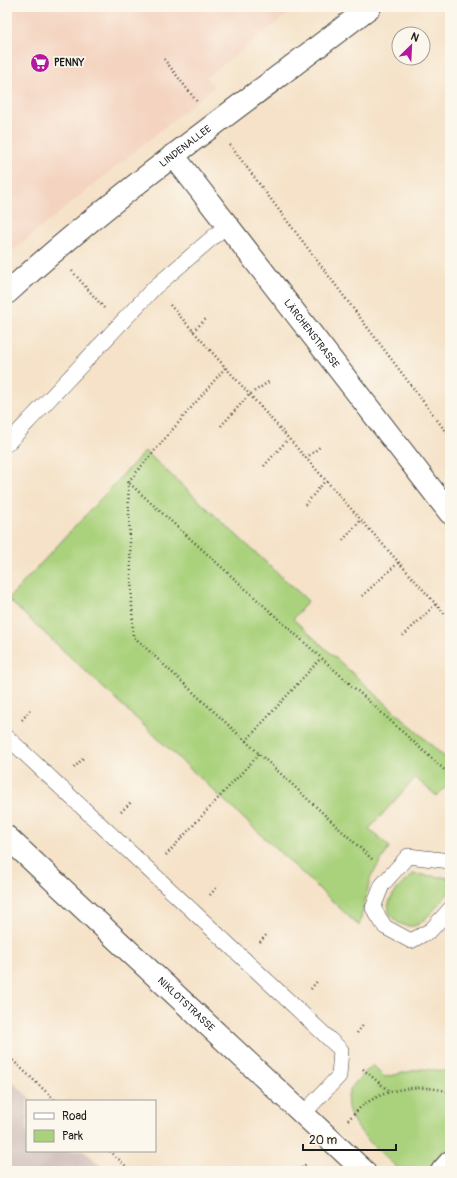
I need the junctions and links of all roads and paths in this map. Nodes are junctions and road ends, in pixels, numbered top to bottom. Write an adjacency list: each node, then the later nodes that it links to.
1 (370, 7): 3 (street, LINDENALLEE)
2 (164, 59): 3 (path)
3 (214, 124): 4 (street, LINDENALLEE); 16 (path)
4 (173, 156): 5 (street, LÄRCHENSTRASSE); 6 (street, LINDENALLEE)
5 (227, 225): 7 (lane); 25 (street, LÄRCHENSTRASSE)
6 (54, 251): 8 (street, LINDENALLEE); 10 (path)
7 (154, 288): 10 (lane); 11 (path)
8 (7, 293)
9 (207, 318): 11 (path)
10 (119, 325): 18 (lane)
11 (193, 331): 12 (path)
12 (226, 368): 14 (path); 23 (path)
13 (270, 381): 14 (path)
14 (249, 395): 15 (path); 17 (path)
15 (221, 426)
16 (450, 437)
17 (288, 439): 20 (path); 21 (path)
18 (7, 444)
19 (321, 446): 20 (path)
20 (306, 458): 22 (path)
21 (264, 466)
22 (325, 480): 24 (path); 26 (path)
23 (128, 482): 33 (path); 35 (path)
24 (305, 505)
25 (450, 513)
26 (361, 520): 27 (path); 28 (path)
27 (343, 540)
28 (398, 562): 29 (path); 30 (path)
29 (362, 596)
30 (436, 604): 31 (path); 32 (path)
31 (450, 620)
32 (403, 636)
33 (321, 658): 35 (path); 37 (path)
34 (7, 737): 40 (lane)
35 (246, 741): 36 (path)
36 (259, 754): 40 (path); 41 (path)
37 (450, 775)
38 (7, 837): 46 (street, NIKLOTSTRASSE)
39 (450, 861): 41 (lane)
40 (150, 872): 46 (lane)
41 (390, 877): 42 (lane)
42 (450, 909)
43 (7, 1055): 45 (path)
44 (450, 1092): 47 (path)
45 (55, 1100)
46 (303, 1114): 53 (street, NIKLOTSTRASSE)
47 (346, 1121)
48 (111, 1152): 51 (path)
49 (450, 1162): 54 (street)
50 (307, 1163): 52 (path)
51 (131, 1171)
52 (299, 1171)
53 (364, 1171)
54 (442, 1171)

